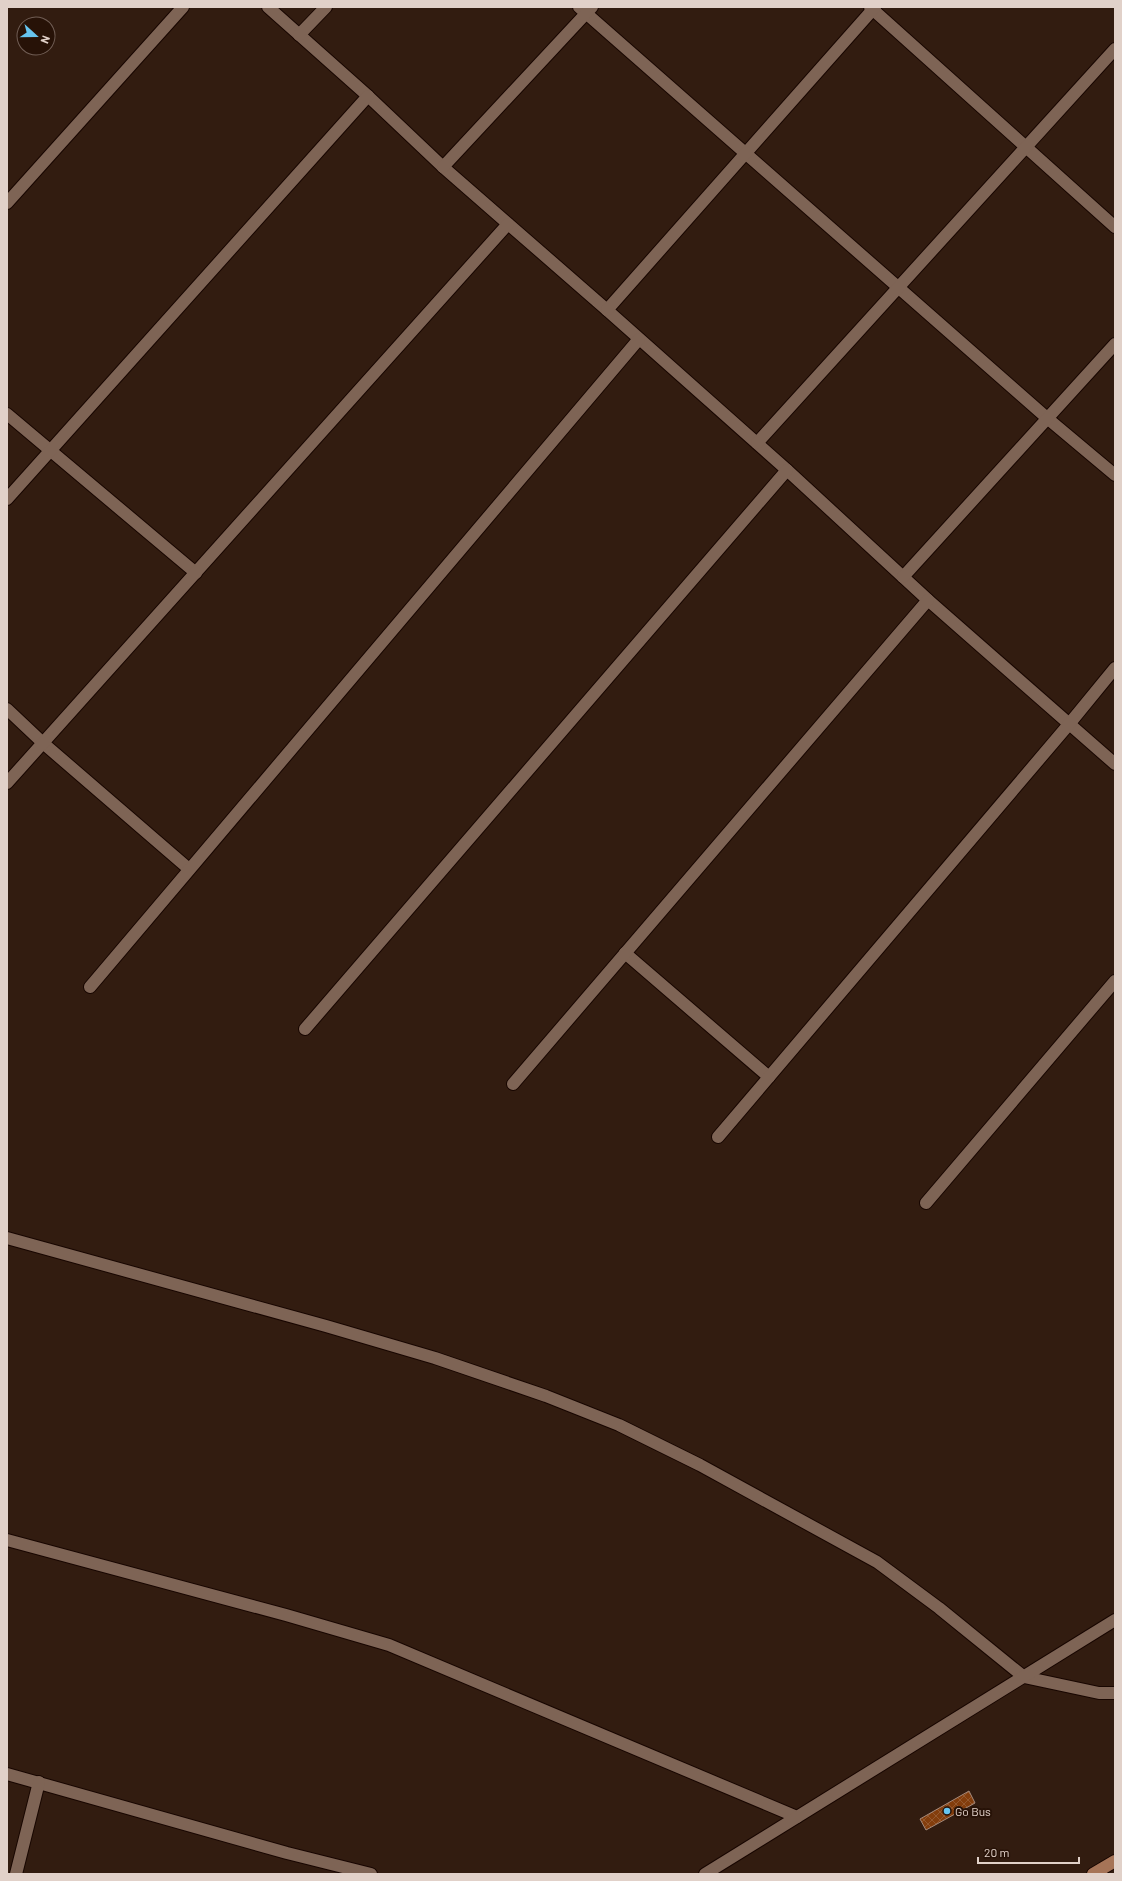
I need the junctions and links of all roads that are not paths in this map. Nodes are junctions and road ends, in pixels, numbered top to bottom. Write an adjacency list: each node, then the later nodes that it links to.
1 (183, 7): 12 (street)
2 (268, 7): 6 (street)
3 (326, 7): 6 (street)
4 (872, 8): 9 (street); 10 (street)
5 (586, 9): 10 (street); 11 (street)
6 (299, 35): 8 (street)
7 (1115, 49): 9 (street)
8 (368, 96): 11 (street); 22 (street)
9 (1026, 146): 14 (street); 15 (street)
10 (746, 153): 15 (street); 16 (street)
11 (443, 167): 13 (street)
12 (7, 203)
13 (508, 224): 16 (street); 26 (street)
14 (1115, 227)
15 (898, 287): 20 (street); 21 (street)
16 (607, 310): 17 (street)
17 (640, 339): 21 (street); 35 (street)
18 (1115, 344): 20 (street)
19 (7, 414): 22 (street)
20 (1047, 418): 24 (street); 27 (street)
21 (757, 443): 23 (street)
22 (51, 451): 25 (street); 26 (street)
23 (787, 470): 27 (street); 39 (street)
24 (1115, 475)
25 (7, 499)
26 (196, 573): 32 (street)
27 (903, 577): 28 (street)
28 (928, 600): 31 (street); 36 (street)
29 (1115, 668): 31 (street)
30 (7, 709): 32 (street)
31 (1070, 723): 33 (street); 40 (street)
32 (43, 743): 34 (street); 35 (street)
33 (1115, 764)
34 (7, 783)
35 (189, 869): 38 (street)
36 (625, 953): 40 (street); 41 (street)
37 (1115, 981): 43 (street)
38 (90, 987)
39 (305, 1029)
40 (769, 1077): 42 (street)
41 (513, 1084)
42 (718, 1137)
43 (926, 1203)
44 (7, 1238): 47 (street)
45 (7, 1540): 51 (street)
46 (1115, 1620): 47 (street)
47 (1024, 1677): 48 (street); 51 (street)
48 (1115, 1693)
49 (7, 1774): 50 (street)
50 (39, 1782): 53 (street); 54 (street)
51 (797, 1817): 55 (street)
52 (1115, 1861): 56 (main road)
53 (16, 1874)
54 (370, 1874)
55 (705, 1874)
56 (1093, 1874)

